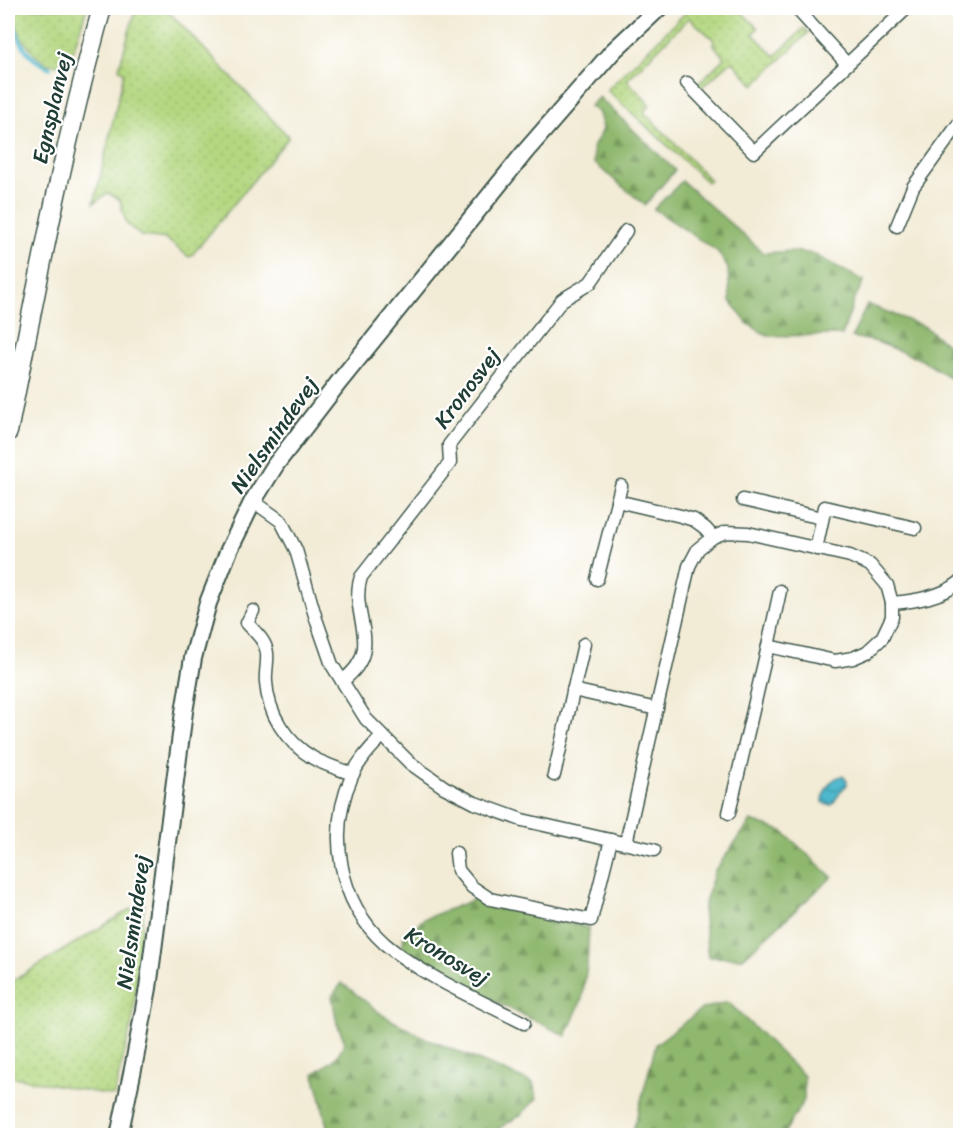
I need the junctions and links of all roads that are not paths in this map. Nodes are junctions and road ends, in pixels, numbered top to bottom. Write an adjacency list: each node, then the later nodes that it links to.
1 (102, 8): 10 (main road, Egnsplanvej)
2 (659, 8): 13 (street, Nielsmindevej)
3 (796, 8): 5 (street)
4 (907, 8): 5 (street)
5 (847, 64): 6 (street)
6 (687, 83)
7 (960, 122): 8 (street)
8 (897, 226)
9 (626, 231): 26 (street, Kronosvej)
10 (8, 432)
11 (621, 486): 14 (street)
12 (743, 500): 15 (street)
13 (254, 501): 26 (street); 38 (street, Nielsmindevej)
14 (617, 501): 17 (street); 19 (street)
15 (822, 518): 16 (street); 18 (street)
16 (915, 528)
17 (712, 537): 18 (street); 28 (street)
18 (816, 549): 22 (street)
19 (597, 579)
20 (960, 582): 22 (street)
21 (780, 591): 25 (street)
22 (892, 603): 25 (street)
23 (253, 611): 30 (street)
24 (584, 644): 27 (street)
25 (768, 646): 32 (street)
26 (342, 681): 29 (street)
27 (573, 690): 28 (street); 31 (street)
28 (657, 709): 34 (street)
29 (382, 736): 30 (street, Kronosvej); 33 (street)
30 (352, 774): 37 (street, Kronosvej)
31 (554, 775)
32 (729, 813)
33 (611, 840): 34 (street); 36 (street)
34 (626, 843): 35 (street)
35 (654, 850)
36 (456, 853)
37 (524, 1023)
38 (119, 1136)

